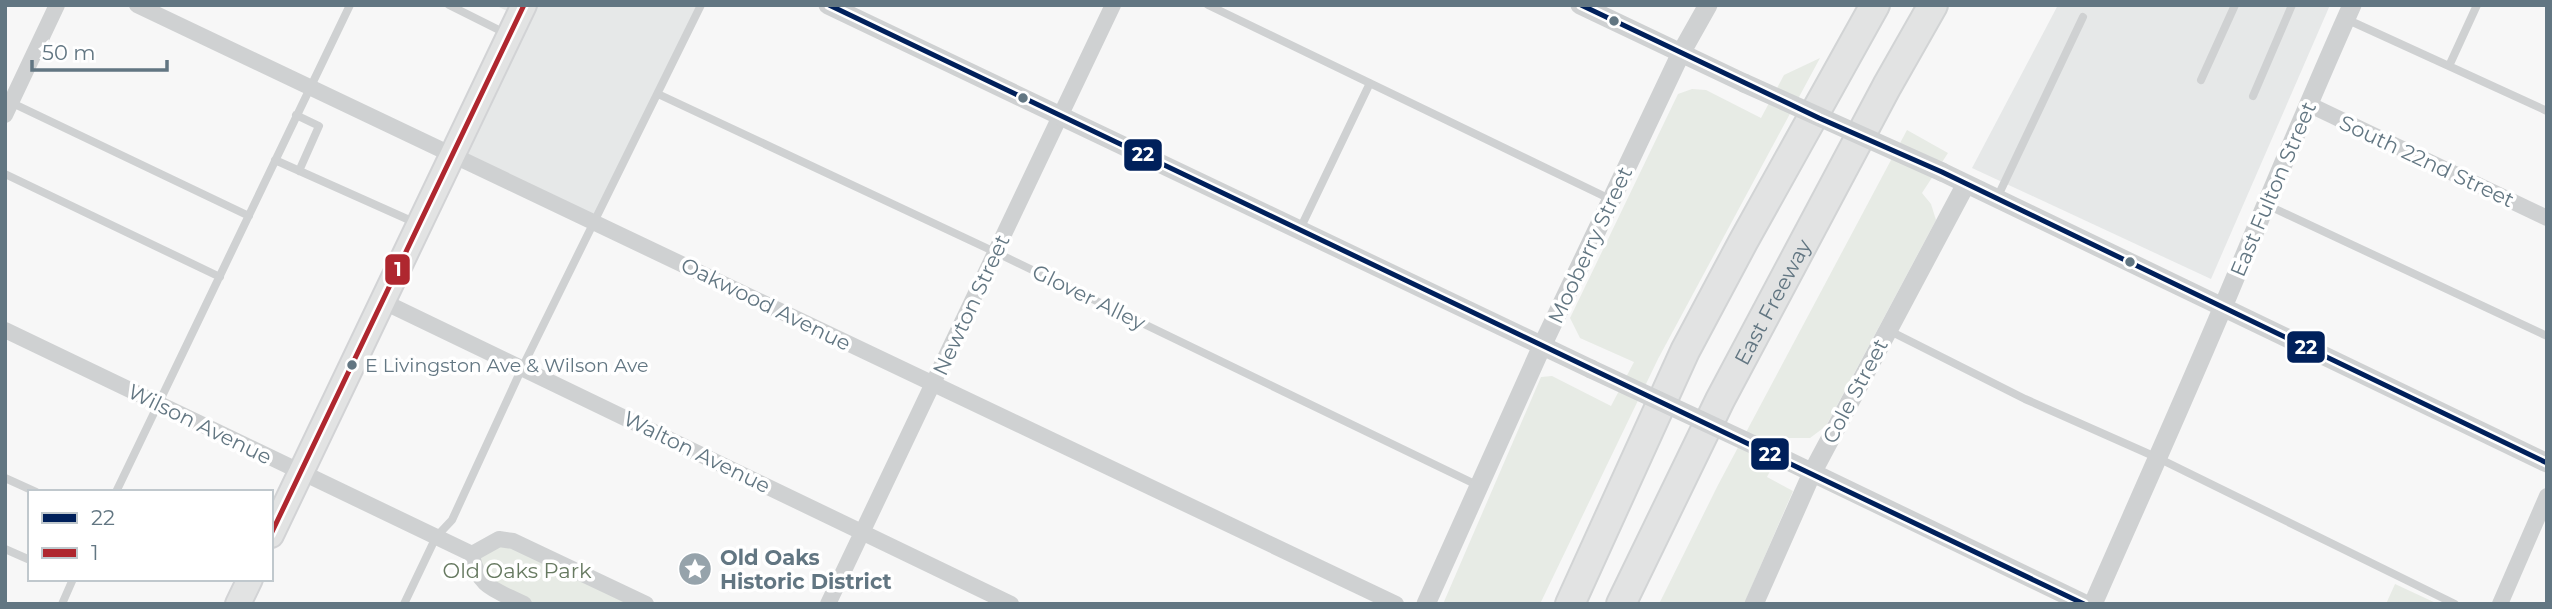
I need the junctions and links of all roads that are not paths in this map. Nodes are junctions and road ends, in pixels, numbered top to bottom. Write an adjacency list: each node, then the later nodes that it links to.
1 (57, 5): 28 (street)
2 (137, 5): 24 (street, Oakwood Avenue)
3 (350, 5): 24 (lane)
4 (449, 5): 19 (lane)
5 (524, 5): 19 (main road)
6 (701, 5): 25 (lane)
7 (828, 5): 31 (street)
8 (1113, 5): 31 (street, Newton Street)
9 (1208, 5): 23 (lane)
10 (1580, 5): 20 (street)
11 (1708, 5): 20 (street, Mooberry Street)
12 (1875, 5): 82 (highway)
13 (1933, 5): 83 (highway, East Freeway)
14 (2235, 5): 22 (lane)
15 (2292, 5): 26 (lane)
16 (2477, 5): 21 (lane)
17 (2349, 12): 21 (lane); 27 (street, East Fulton Street)
18 (2083, 17): 37 (lane)
19 (510, 35): 32 (main road)
20 (1681, 53): 36 (street, bridge); 38 (street, Mooberry Street)
21 (2449, 66): 29 (lane)
22 (2201, 80)
23 (1370, 83): 38 (lane); 44 (lane)
24 (310, 87): 30 (lane); 32 (street, Oakwood Avenue)
25 (658, 94): 42 (lane); 45 (lane, Glover Alley)
26 (2253, 96)
27 (2308, 104): 39 (street, East Fulton Street); 41 (street, South 22nd Street)
28 (7, 105): 40 (lane)
29 (2547, 111)
30 (296, 115): 33 (lane); 34 (lane)
31 (1060, 116): 44 (street); 45 (street, Newton Street)
32 (452, 155): 42 (street, Oakwood Avenue); 43 (main road)
33 (275, 160): 34 (lane); 40 (lane)
34 (299, 171): 43 (lane)
35 (5, 174): 46 (lane)
36 (1966, 184): 37 (street); 50 (street, Cole Street)
37 (1997, 199): 48 (street)
38 (1612, 200): 52 (street, Mooberry Street)
39 (2265, 204): 48 (street, East Fulton Street); 51 (lane)
40 (249, 216): 46 (lane)
41 (2547, 218)
42 (595, 222): 53 (lane); 54 (street, Oakwood Avenue)
43 (419, 224): 47 (main road)
44 (1300, 230): 52 (street)
45 (995, 251): 54 (street, Newton Street); 61 (lane, Glover Alley)
46 (220, 277): 55 (lane)
47 (382, 301): 53 (street, Walton Avenue); 58 (main road)
48 (2223, 307): 56 (street, East Fulton Street); 57 (street)
49 (5, 330): 55 (street, Wilson Avenue)
50 (1888, 330): 56 (lane); 59 (street, Cole Street)
51 (2547, 336)
52 (1542, 346): 59 (street, bridge); 61 (street, Mooberry Street)
53 (522, 368): 66 (street, Walton Avenue); 67 (lane)
54 (934, 384): 66 (street, Newton Street); 80 (street, Oakwood Avenue)
55 (159, 405): 58 (street, Wilson Avenue); 63 (lane)
56 (2158, 458): 86 (street, East Fulton Street); 87 (lane)
57 (2547, 463)
58 (301, 473): 65 (main road); 67 (street, Wilson Avenue)
59 (1812, 473): 84 (street, Cole Street); 85 (street)
60 (5, 478): 62 (lane)
61 (1479, 486): 81 (street, Mooberry Street)
62 (32, 490)
63 (117, 490)
64 (2547, 496): 88 (street)
65 (273, 531)
66 (862, 532): 78 (street, Newton Street); 79 (street, Walton Avenue)
67 (436, 537): 69 (street, Wilson Avenue); 75 (lane)
68 (5, 549): 70 (lane)
69 (472, 554): 76 (street); 77 (street)
70 (28, 559)
71 (72, 581): 73 (lane)
72 (249, 581): 74 (main road)
73 (62, 604)
74 (238, 604)
75 (404, 604)
76 (524, 604)
77 (646, 604)
78 (828, 604)
79 (1011, 604)
80 (1396, 604)
81 (1426, 604)
82 (1570, 604)
83 (1621, 604)
84 (1754, 604)
85 (2085, 604)
86 (2093, 604)
87 (2455, 604)
88 (2500, 604)

